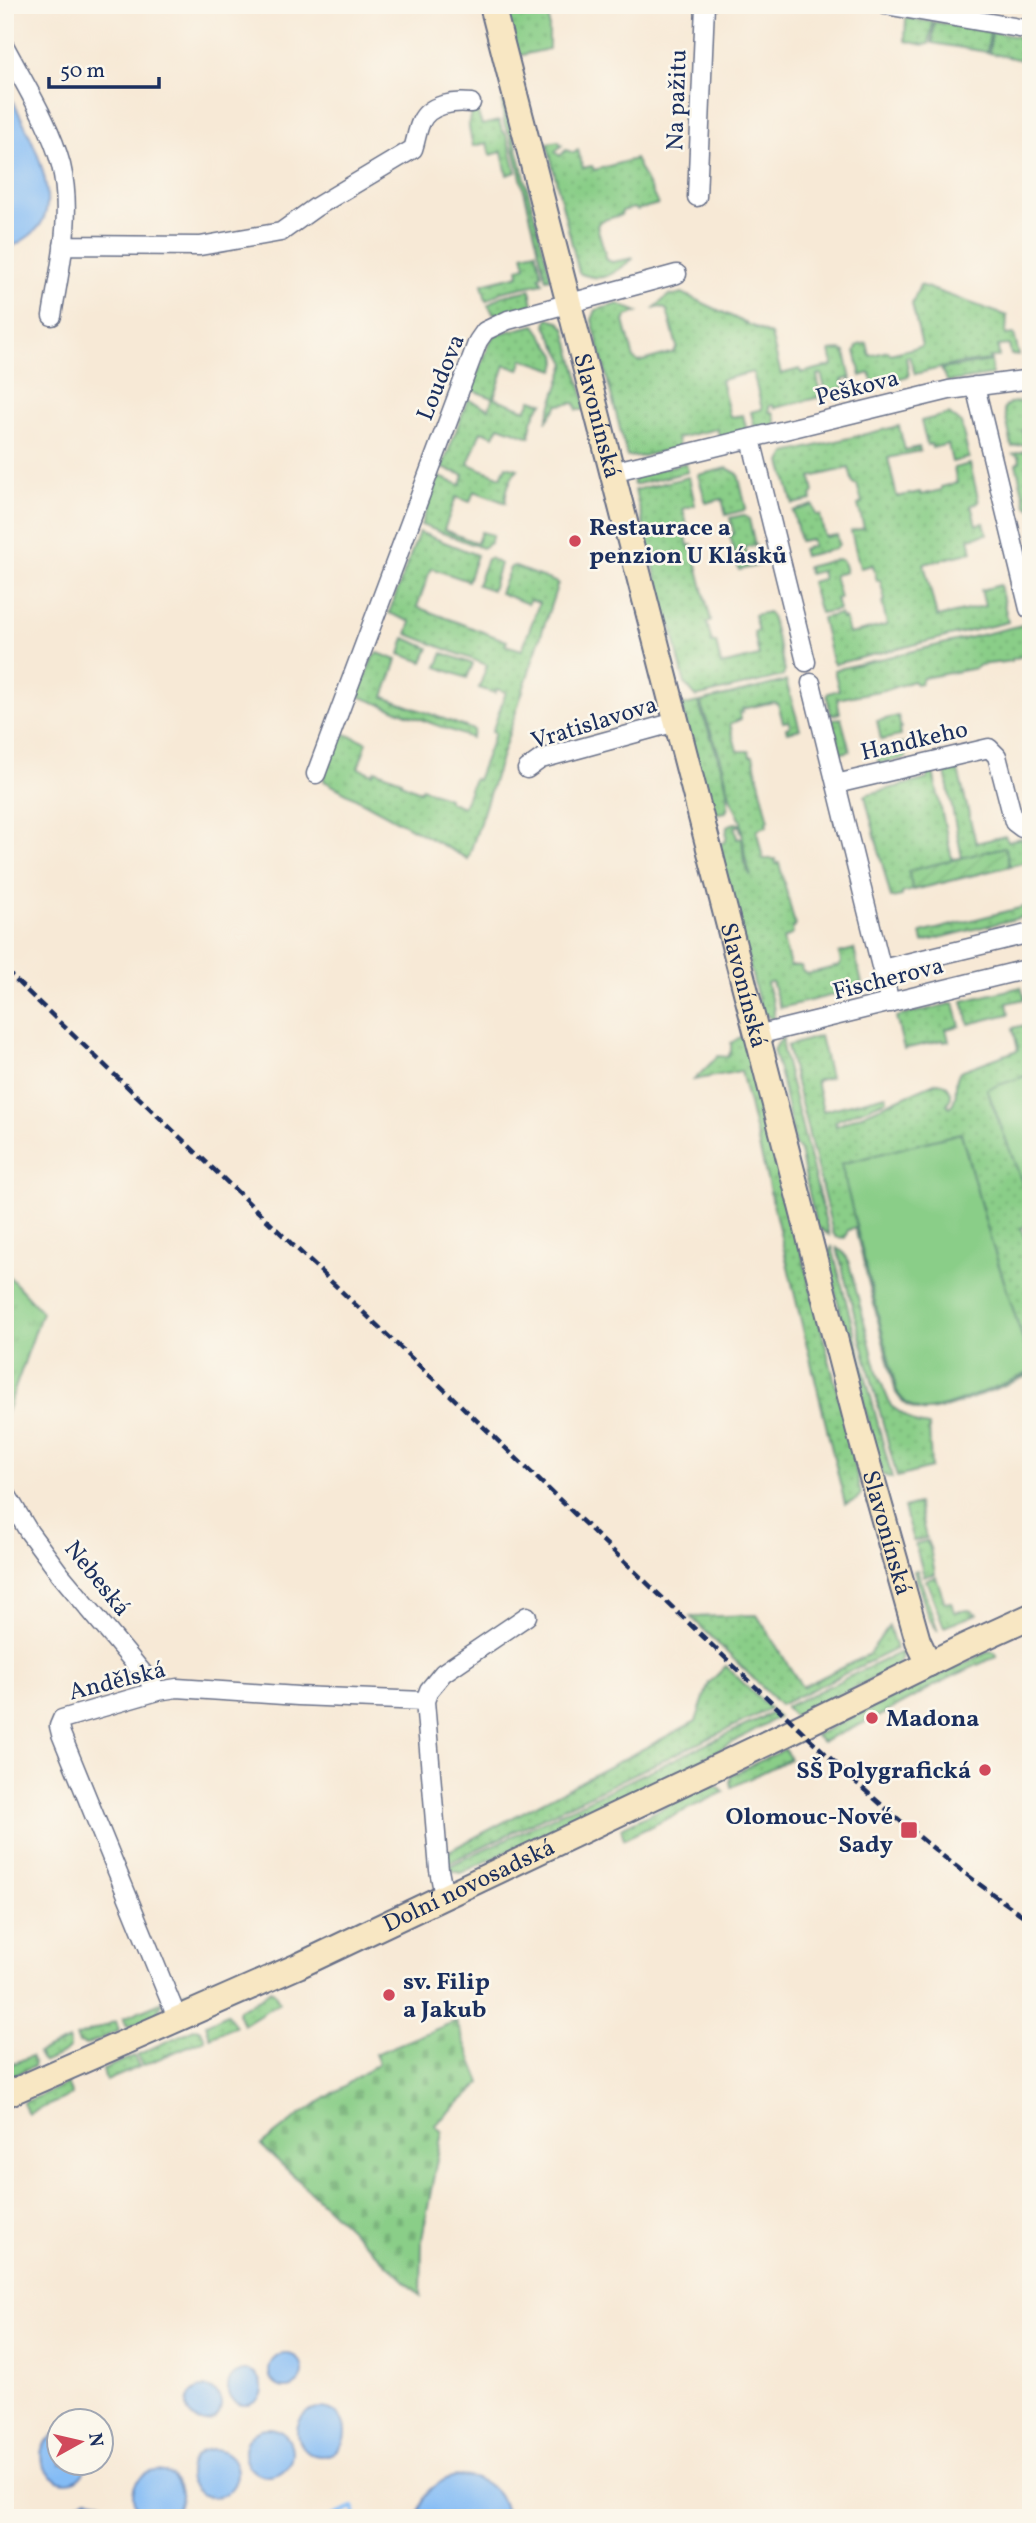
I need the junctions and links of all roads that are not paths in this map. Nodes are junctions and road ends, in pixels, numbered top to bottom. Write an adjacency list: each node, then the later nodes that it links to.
1 (492, 5): 10 (main road, Slavonínská)
2 (705, 5): 7 (street, Na pažitu)
3 (885, 5): 4 (street)
4 (1031, 30)
5 (5, 47): 8 (street)
6 (471, 103): 8 (street)
7 (697, 197)
8 (63, 245): 11 (street)
9 (677, 274): 10 (street)
10 (568, 302): 15 (main road, Slavonínská); 21 (street, Loudova)
11 (52, 316)
12 (1031, 379): 13 (street, Peškova)
13 (975, 386): 14 (street, Peškova); 16 (street)
14 (751, 439): 15 (street, Peškova); 17 (street)
15 (612, 472): 19 (main road, Slavonínská)
16 (1028, 609)
17 (806, 662)
18 (811, 683): 22 (street, Handkeho)
19 (677, 723): 20 (street, Vratislavova); 28 (main road, Slavonínská)
20 (527, 769)
21 (316, 774)
22 (836, 784): 23 (street, Handkeho); 26 (street, Handkeho)
23 (1031, 829)
24 (1031, 933): 26 (street, Fischerova)
25 (1031, 968): 27 (street, Fischerova)
26 (881, 970): 27 (street, Handkeho)
27 (890, 1003): 28 (street, Fischerova)
28 (757, 1035): 32 (main road, Slavonínská)
29 (5, 1492): 33 (street, Nebeská)
30 (527, 1616): 34 (street)
31 (1031, 1616): 32 (main road, Dolní novosadská)
32 (929, 1664): 35 (main road, Dolní novosadská)
33 (158, 1691): 34 (street, Andělská); 36 (street, Andělská)
34 (425, 1701): 35 (street)
35 (444, 1896): 36 (main road, Dolní novosadská)
36 (178, 2020): 37 (main road, Dolní novosadská)
37 (5, 2095)

